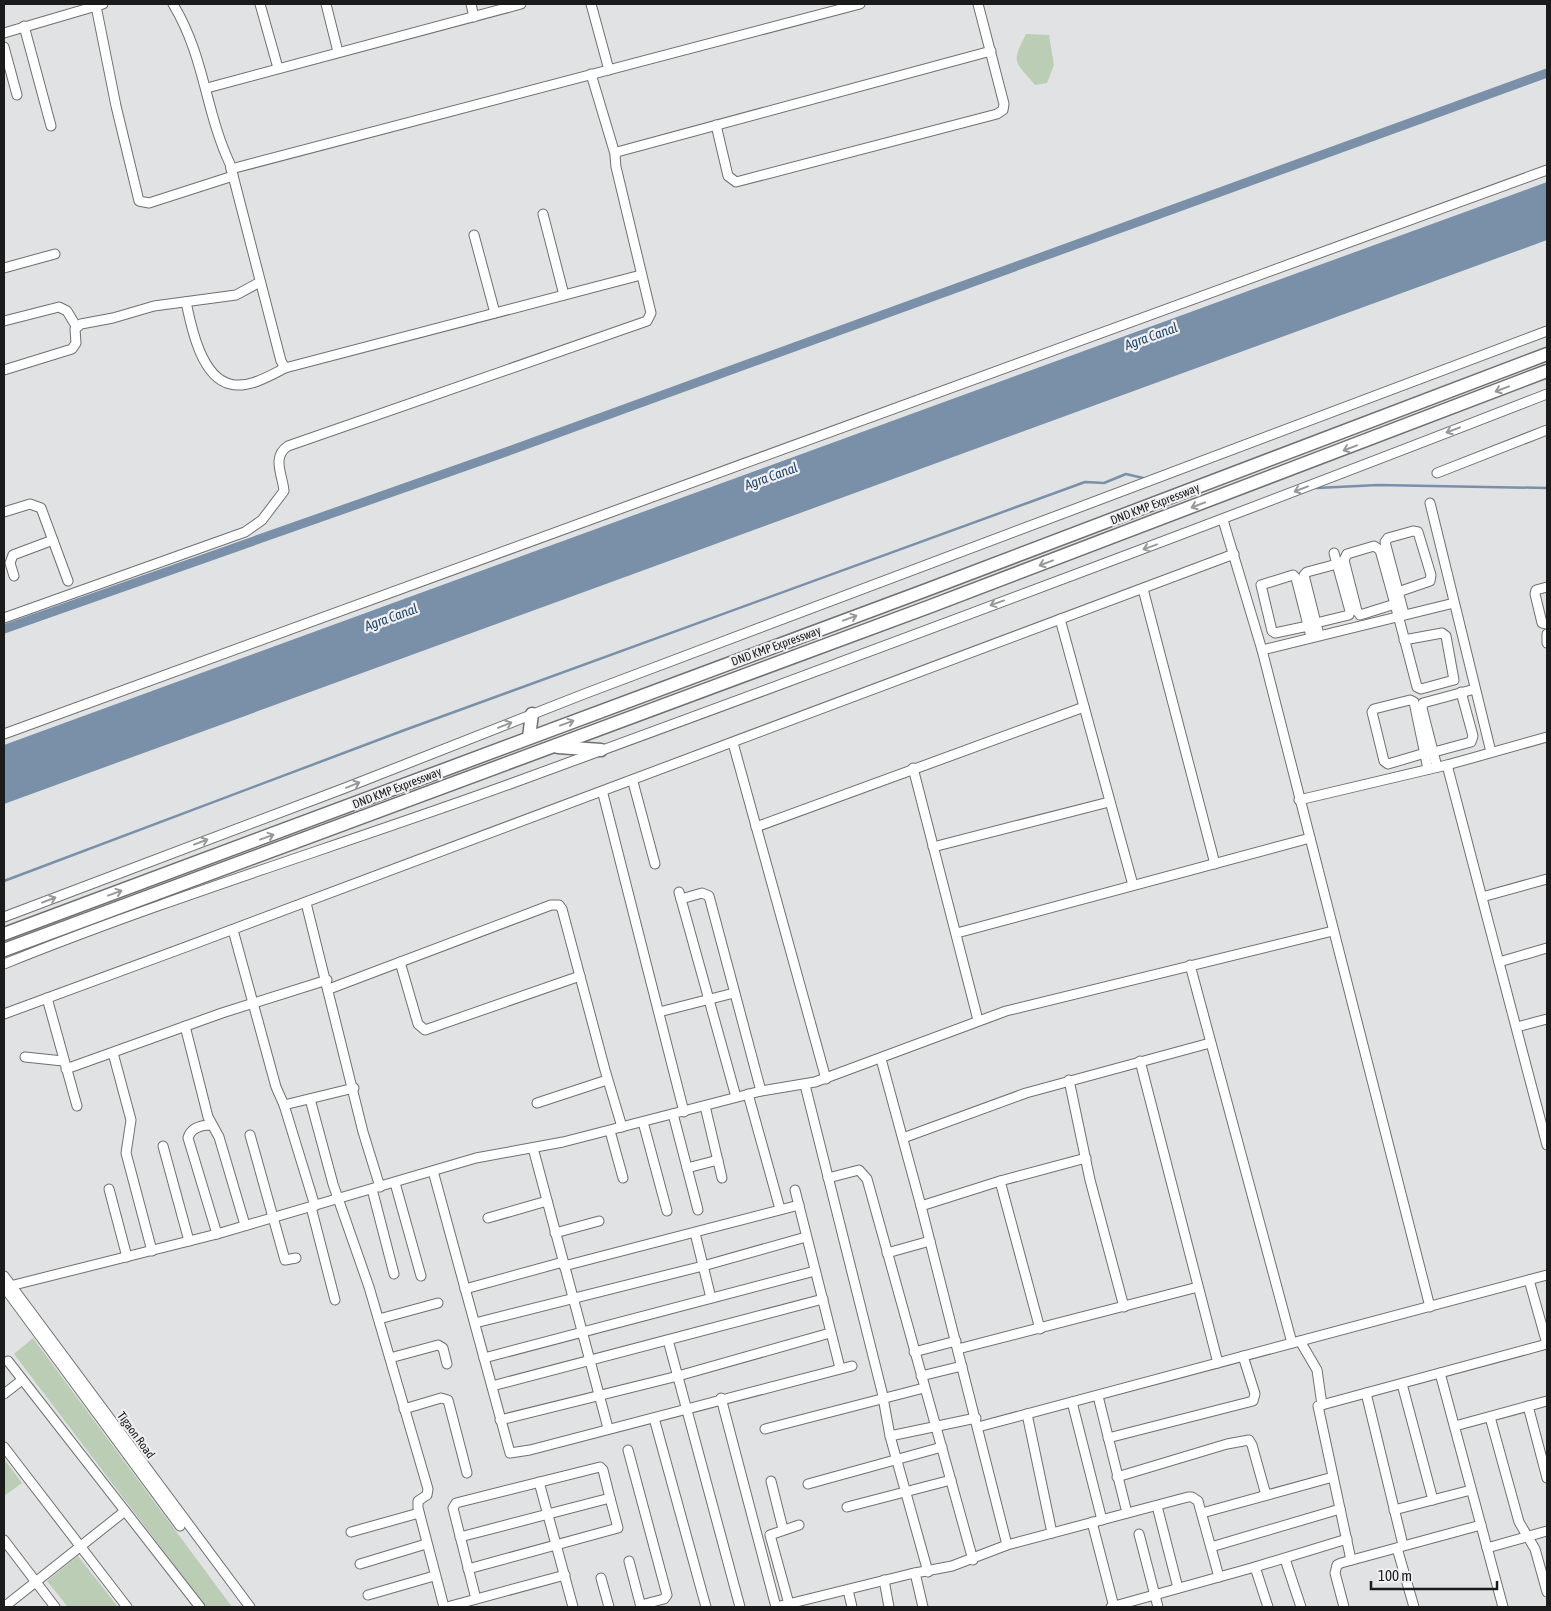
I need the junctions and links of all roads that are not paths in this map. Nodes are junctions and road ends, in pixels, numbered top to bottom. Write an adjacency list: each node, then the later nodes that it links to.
1 (173, 4): 19 (street)
2 (260, 4): 16 (street)
3 (326, 4): 15 (street)
4 (471, 4): 10 (street)
5 (521, 4): 10 (street)
6 (591, 4): 17 (street)
7 (860, 4): 17 (street)
8 (978, 4): 14 (street)
9 (99, 5): 11 (street); 25 (street)
10 (474, 17): 15 (street)
11 (24, 26): 12 (street); 22 (street)
12 (4, 33)
13 (4, 47): 20 (street)
14 (991, 51): 21 (street); 21 (street)
15 (338, 52): 16 (street)
16 (278, 68): 19 (street)
17 (609, 70): 18 (street)
18 (592, 74): 23 (street); 25 (street)
19 (207, 88): 25 (street)
20 (17, 95)
21 (716, 125): 23 (street)
22 (51, 126)
23 (615, 154): 30 (street)
24 (1547, 170): 73 (street)
25 (232, 172): 31 (street)
26 (543, 214): 32 (street)
27 (474, 235): 34 (street)
28 (55, 254): 29 (street)
29 (4, 268)
30 (641, 275): 32 (street); 60 (street)
31 (260, 282): 33 (street); 39 (street)
32 (564, 295): 34 (street)
33 (186, 302): 36 (street); 39 (street)
34 (495, 313): 39 (street)
35 (4, 322): 36 (street)
36 (76, 326): 40 (street)
37 (1547, 331): 72 (street)
38 (1547, 354): 75 (highway, DND KMP Expressway, one-way to 38)
39 (285, 368)
40 (4, 370)
41 (1547, 371): 77 (highway, DND KMP Expressway, one-way to 77)
42 (1547, 394): 47 (street, one-way to 47)
43 (1547, 430): 44 (street)
44 (1437, 473)
45 (1430, 503): 57 (street)
46 (4, 512): 48 (street)
47 (1222, 520): 50 (street); 78 (street, one-way to 78)
48 (53, 540): 52 (street); 53 (street)
49 (1334, 553): 51 (street)
50 (1234, 554): 55 (street); 68 (street)
51 (1337, 564): 62 (street); 62 (street)
52 (14, 576)
53 (68, 581)
54 (1547, 587): 63 (street)
55 (1143, 589): 61 (street); 92 (street)
56 (1398, 592): 56 (street); 59 (street)
57 (1454, 603): 59 (street); 69 (street)
58 (1395, 604): 58 (street); 59 (street)
59 (1401, 615): 65 (street); 66 (street)
60 (4, 618)
61 (1060, 619): 71 (street); 76 (street)
62 (1312, 624): 62 (street); 65 (street)
63 (1547, 624)
64 (1547, 634): 67 (street)
65 (1315, 636): 68 (street)
66 (1404, 640): 66 (street)
67 (1547, 642)
68 (1262, 650): 86 (street)
69 (1475, 689): 70 (street); 80 (street)
70 (1461, 692): 79 (street); 79 (street)
71 (1084, 707): 82 (street); 87 (street)
72 (532, 714): 75 (highway); 97 (street, one-way to 72)
73 (4, 734)
74 (1547, 736): 80 (street)
75 (529, 737): 101 (highway, DND KMP Expressway, one-way to 75)
76 (733, 743): 84 (street); 88 (street)
77 (554, 747): 78 (highway); 103 (highway, DND KMP Expressway)
78 (601, 750): 106 (street)
79 (1429, 752): 79 (street); 83 (street)
80 (1491, 752): 81 (street)
81 (1447, 765): 83 (street); 95 (street)
82 (913, 768): 88 (street); 90 (street)
83 (1433, 768): 86 (street)
84 (632, 782): 85 (street); 91 (street)
85 (602, 794): 96 (street); 114 (street)
86 (1299, 800): 89 (street)
87 (1109, 802): 90 (street); 94 (street)
88 (756, 827): 126 (street)
89 (1310, 838): 92 (street); 99 (street)
90 (933, 847): 100 (street)
91 (655, 864)
92 (1215, 864): 94 (street)
93 (1547, 879): 95 (street)
94 (1133, 885): 100 (street)
95 (1482, 897): 105 (street)
96 (306, 903): 98 (street); 109 (street)
97 (4, 917)
98 (233, 930): 111 (street); 113 (street)
99 (1333, 931): 107 (street); 201 (street)
100 (957, 933): 117 (street)
101 (4, 934)
102 (1547, 948): 105 (street)
103 (4, 950)
104 (400, 962): 108 (street); 108 (street); 109 (street)
105 (1499, 962): 119 (street)
106 (4, 964)
107 (1190, 965): 117 (street); 120 (street)
108 (580, 976): 127 (street)
109 (328, 984): 113 (street); 130 (street)
110 (734, 993): 112 (street); 112 (street); 131 (street)
111 (47, 998): 115 (street); 125 (street)
112 (709, 1000): 114 (street); 133 (street)
113 (253, 1002): 118 (street); 136 (street)
114 (659, 1012): 139 (street)
115 (4, 1014)
116 (1547, 1019): 119 (street)
117 (978, 1020): 123 (street)
118 (186, 1026): 121 (street); 142 (street)
119 (1516, 1027): 147 (street)
120 (1210, 1043): 124 (street); 208 (street)
121 (112, 1053): 125 (street); 180 (street)
122 (25, 1057): 125 (street)
123 (881, 1059): 126 (street); 146 (street)
124 (1140, 1062): 128 (street); 193 (street)
125 (65, 1065): 137 (street)
126 (826, 1079): 129 (street)
127 (608, 1080): 135 (street); 143 (street)
128 (1069, 1080): 146 (street); 150 (street)
129 (805, 1085): 131 (street); 156 (street)
130 (354, 1088): 134 (street); 159 (street)
131 (761, 1091): 132 (street)
132 (748, 1094): 133 (street); 167 (street)
133 (736, 1097): 138 (street)
134 (310, 1099): 136 (street); 162 (street)
135 (537, 1103)
136 (284, 1105): 165 (street)
137 (77, 1106)
138 (705, 1106): 139 (street); 151 (street)
139 (684, 1112): 140 (street)
140 (673, 1114): 141 (street); 152 (street)
141 (642, 1122): 143 (street); 168 (street)
142 (212, 1125): 173 (street); 176 (street)
143 (622, 1128): 144 (street)
144 (610, 1131): 149 (street); 154 (street)
145 (250, 1135): 170 (street)
146 (902, 1138): 166 (street)
147 (1547, 1145)
148 (163, 1146): 178 (street)
149 (533, 1148): 153 (street); 163 (street)
150 (1086, 1158): 157 (street); 200 (street)
151 (718, 1160): 152 (street); 155 (street)
152 (687, 1168): 169 (street)
153 (433, 1171): 158 (street); 194 (street)
154 (623, 1178)
155 (722, 1178)
156 (828, 1178): 181 (street); 234 (street)
157 (1000, 1181): 166 (street); 204 (street)
158 (395, 1183): 159 (street); 190 (street)
159 (376, 1188): 162 (street); 187 (street)
160 (109, 1190): 182 (street)
161 (795, 1190): 164 (street)
162 (338, 1199): 165 (street); 202 (street)
163 (547, 1201): 171 (street); 174 (street)
164 (799, 1204): 167 (street); 177 (street)
165 (313, 1206): 170 (street); 198 (street)
166 (921, 1206): 179 (street)
167 (780, 1209): 175 (street)
168 (667, 1210)
169 (698, 1210)
170 (274, 1217): 173 (street); 183 (street)
171 (488, 1218)
172 (599, 1221): 174 (street)
173 (245, 1225): 176 (street)
174 (555, 1233): 184 (street)
175 (695, 1233): 184 (street); 185 (street)
176 (217, 1234): 178 (street)
177 (806, 1237): 185 (street); 186 (street)
178 (189, 1241): 180 (street)
179 (930, 1241): 181 (street); 210 (street)
180 (152, 1251): 182 (street)
181 (887, 1254): 211 (street)
182 (127, 1257): 192 (street)
183 (296, 1258)
184 (564, 1264): 194 (street); 195 (street)
185 (703, 1266): 195 (street); 196 (street)
186 (815, 1271): 196 (street); 197 (street)
187 (394, 1274)
188 (1547, 1275): 191 (street)
189 (4, 1276): 192 (street, Tigaon Road)
190 (421, 1276)
191 (1528, 1280): 201 (street); 209 (street)
192 (7, 1287): 325 (street); 326 (street, Tigaon Road)
193 (1198, 1287): 200 (street); 217 (street)
194 (465, 1289): 203 (street)
195 (573, 1298): 203 (street); 205 (street)
196 (711, 1298): 205 (street)
197 (822, 1299): 206 (street); 207 (street)
198 (335, 1300)
199 (438, 1303): 202 (street)
200 (1124, 1307): 204 (street)
201 (1430, 1307): 208 (street)
202 (379, 1319): 213 (street)
203 (475, 1323): 214 (street)
204 (1040, 1328): 210 (street)
205 (581, 1332): 214 (street); 216 (street)
206 (830, 1333): 221 (street); 223 (street)
207 (668, 1340): 216 (street); 223 (street)
208 (1296, 1342): 212 (street); 237 (street)
209 (1547, 1344): 222 (street)
210 (957, 1345): 211 (street); 220 (street)
211 (914, 1352): 224 (street)
212 (1243, 1356): 217 (street); 251 (street)
213 (390, 1358): 218 (street); 240 (street)
214 (484, 1358): 227 (street)
215 (8, 1361): 225 (street)
216 (590, 1361): 227 (street); 231 (street)
217 (1218, 1362): 232 (street)
218 (447, 1364)
219 (852, 1366): 221 (street)
220 (962, 1366): 224 (street); 245 (street)
221 (840, 1368): 233 (street)
222 (1440, 1373): 226 (street); 247 (street)
223 (678, 1376): 231 (street); 239 (street)
224 (921, 1376): 228 (street)
225 (22, 1380): 229 (street); 273 (street)
226 (1402, 1384): 230 (street); 268 (street)
227 (492, 1386): 244 (street)
228 (924, 1388): 234 (street); 246 (street)
229 (4, 1394)
230 (1366, 1394): 237 (street); 272 (street)
231 (599, 1396): 244 (street); 248 (street)
232 (1098, 1396): 236 (street); 251 (street)
233 (721, 1398): 239 (street); 319 (street)
234 (882, 1399): 249 (street); 250 (street)
235 (1547, 1401): 238 (street)
236 (1072, 1402): 241 (street); 278 (street)
237 (1322, 1405): 258 (street)
238 (1528, 1406): 242 (street); 259 (street)
239 (686, 1408): 243 (street); 331 (street)
240 (404, 1409): 256 (street); 274 (street)
241 (1027, 1414): 245 (street); 285 (street)
242 (1490, 1417): 247 (street); 287 (street)
243 (654, 1418): 248 (street); 330 (street)
244 (500, 1420): 248 (street)
245 (977, 1422): 246 (street); 293 (street)
246 (936, 1426): 250 (street); 253 (street)
247 (1455, 1426): 264 (street)
248 (608, 1428)
249 (765, 1429)
250 (890, 1436): 255 (street)
251 (1108, 1438): 257 (street)
252 (4, 1447): 294 (street)
253 (942, 1447): 255 (street); 260 (street)
254 (628, 1450): 320 (street)
255 (897, 1461): 263 (street); 265 (street)
256 (467, 1473)
257 (1117, 1477): 266 (street); 276 (street)
258 (1333, 1478): 266 (street); 271 (street)
259 (1547, 1478)
260 (951, 1480): 265 (street); 299 (street)
261 (539, 1482): 267 (street); 275 (street); 288 (street)
262 (771, 1482): 282 (street)
263 (808, 1484)
264 (1471, 1490): 268 (street); 281 (street)
265 (906, 1491): 270 (street); 305 (street)
266 (1266, 1495): 277 (street)
267 (610, 1498): 275 (street); 292 (street)
268 (1433, 1500): 272 (street)
269 (1157, 1506): 276 (street); 277 (street); 313 (street)
270 (847, 1507)
271 (1340, 1509): 289 (street); 295 (street)
272 (1394, 1510): 296 (street)
273 (125, 1511): 294 (street); 324 (street)
274 (419, 1513): 284 (street); 291 (street)
275 (548, 1513): 288 (street); 292 (street)
276 (1127, 1513): 278 (street)
277 (1202, 1513): 295 (street)
278 (1102, 1520): 279 (street)
279 (1092, 1522): 285 (street); 335 (street)
280 (800, 1525): 282 (street)
281 (1481, 1525): 296 (street); 297 (street)
282 (783, 1529): 319 (street)
283 (1547, 1531): 287 (street)
284 (352, 1532)
285 (1052, 1533): 293 (street)
286 (1139, 1534): 317 (street)
287 (1528, 1536): 297 (street); 315 (street)
288 (460, 1537): 304 (street)
289 (1347, 1539): 298 (street); 300 (street)
290 (4, 1540): 312 (street)
291 (426, 1544): 302 (street); 308 (street)
292 (556, 1545): 304 (street); 307 (street)
293 (1008, 1545): 299 (street)
294 (80, 1546): 312 (street); 323 (street)
295 (1211, 1546): 309 (street)
296 (1400, 1546): 300 (street); 340 (street)
297 (1487, 1548): 341 (street)
298 (1286, 1559): 303 (street); 338 (street)
299 (972, 1560): 305 (street)
300 (1351, 1560): 339 (street)
301 (629, 1561): 320 (street)
302 (360, 1564)
303 (1255, 1567): 309 (street); 337 (street)
304 (468, 1569): 318 (street)
305 (928, 1572): 306 (street)
306 (915, 1573): 311 (street); 334 (street)
307 (565, 1575): 318 (street); 328 (street)
308 (434, 1576): 316 (street); 327 (street)
309 (1219, 1577): 313 (street)
310 (601, 1578): 329 (street)
311 (884, 1580): 314 (street); 333 (street)
312 (36, 1582): 321 (street); 322 (street)
313 (1178, 1588): 317 (street)
314 (848, 1590): 319 (street); 332 (street)
315 (1547, 1592)
316 (368, 1595)
317 (1154, 1595): 335 (street); 336 (street)
318 (476, 1599): 327 (street)
319 (788, 1604)
320 (641, 1606)
321 (4, 1607)
322 (55, 1607)
323 (127, 1607)
324 (200, 1607)
325 (242, 1607)
326 (250, 1607)
327 (446, 1607)
328 (573, 1607)
329 (609, 1607)
330 (706, 1607)
331 (740, 1607)
332 (852, 1607)
333 (889, 1607)
334 (923, 1607)
335 (1113, 1607)
336 (1158, 1607)
337 (1268, 1607)
338 (1301, 1607)
339 (1344, 1607)
340 (1414, 1607)
341 (1503, 1607)

